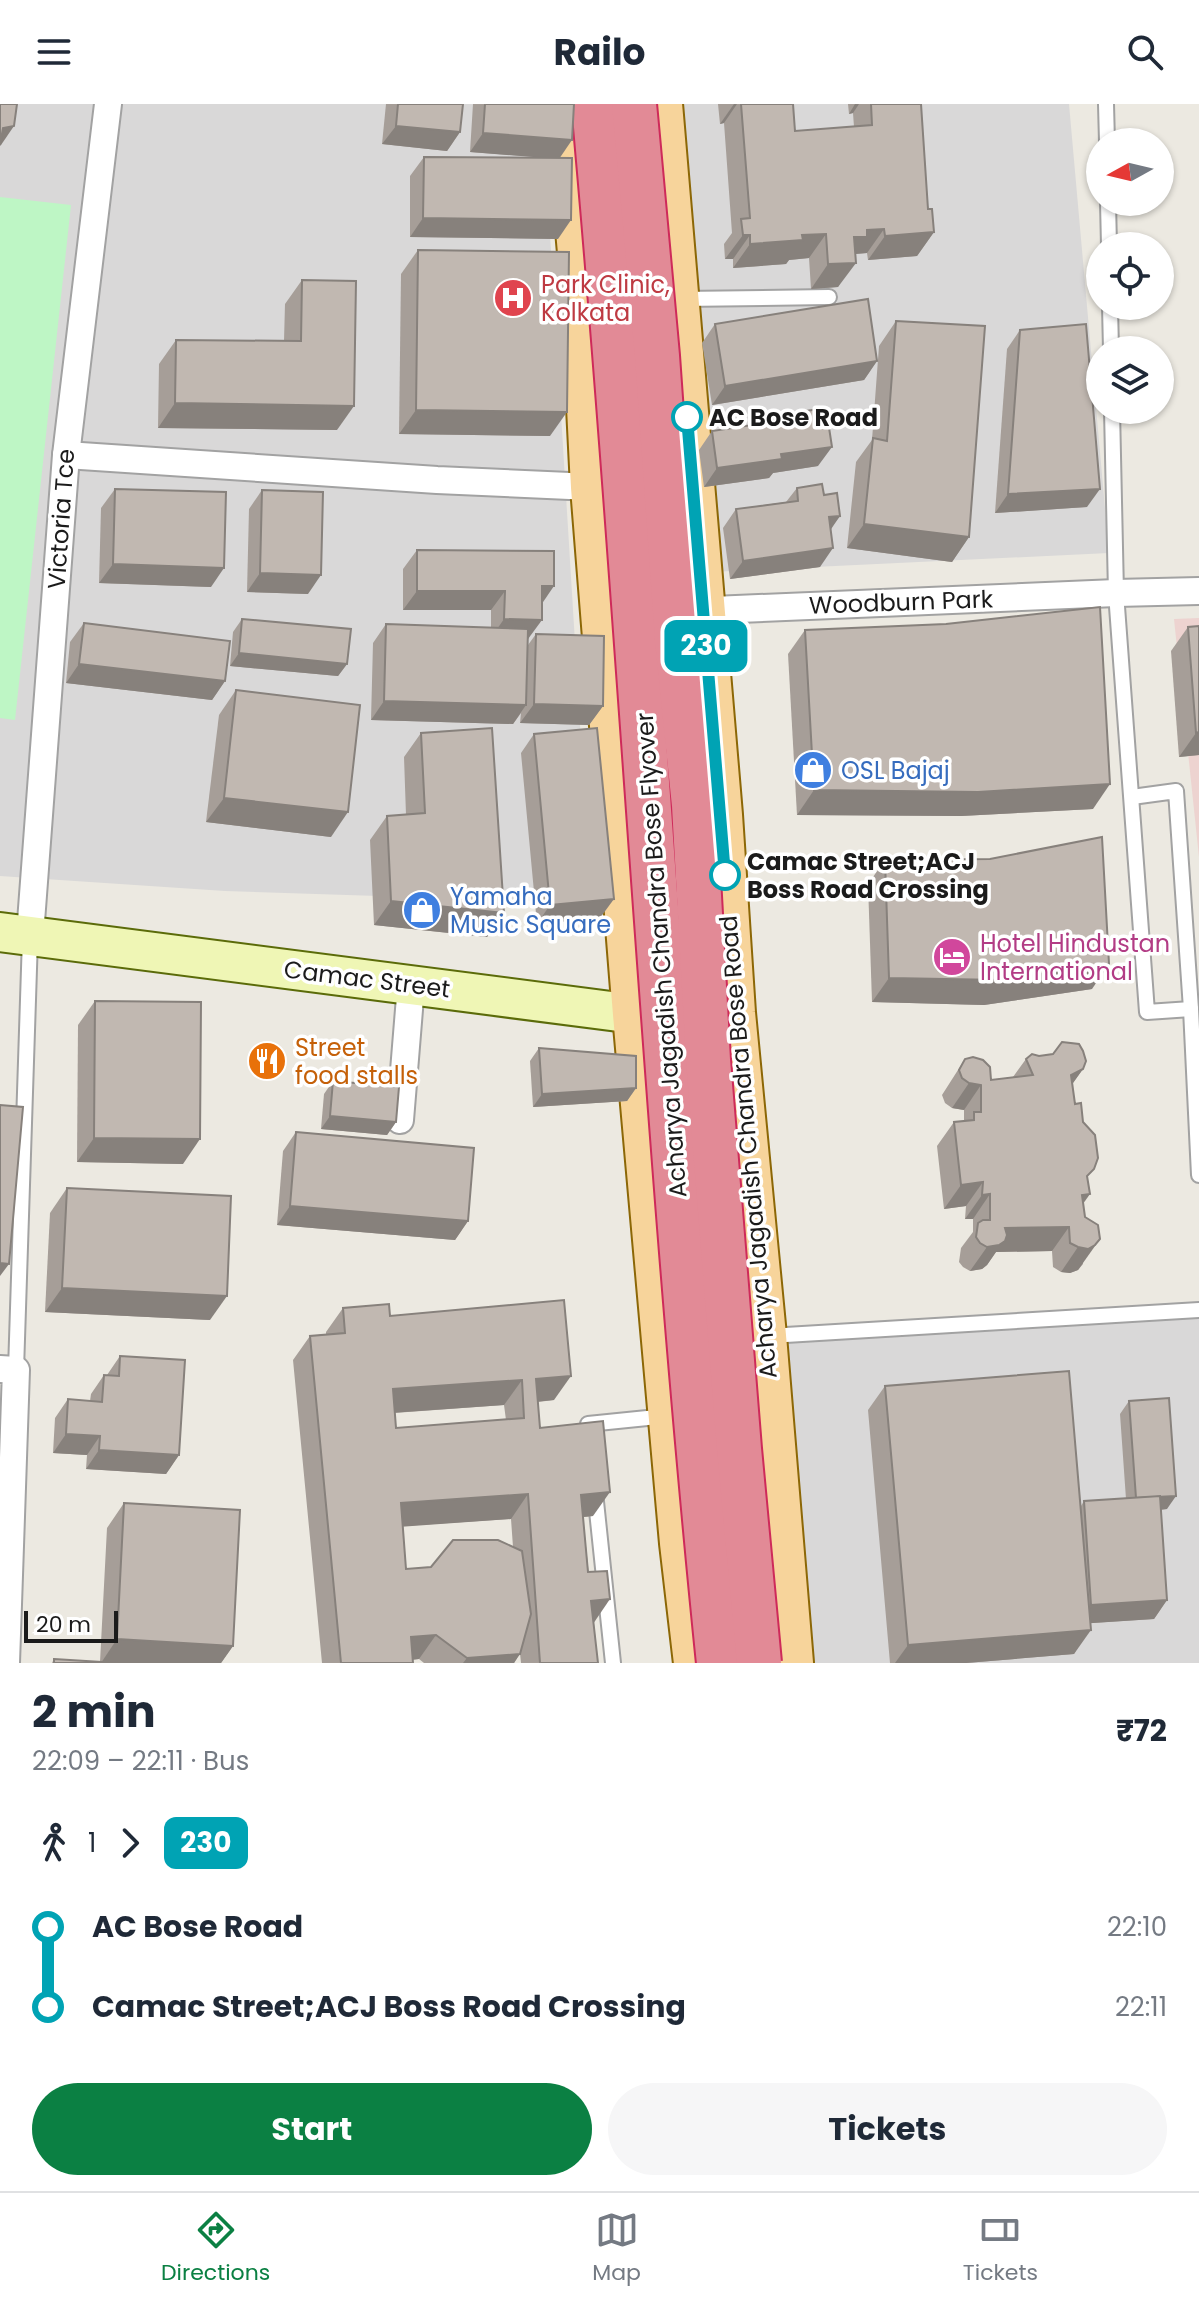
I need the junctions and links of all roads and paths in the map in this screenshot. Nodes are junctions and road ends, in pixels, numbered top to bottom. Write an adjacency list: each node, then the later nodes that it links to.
1 (108, 104): 11 (street, Victoria Tce)
2 (566, 104): 12 (main road)
3 (594, 104): 34 (highway, Acharya Jagadish Chandra Bose Flyover, bridge)
4 (634, 104): 35 (highway, Acharya Jagadish Chandra Bose Flyover, bridge)
5 (661, 104): 9 (main road, Acharya Jagadish Chandra Bose Road)
6 (1106, 104): 7 (lane)
7 (1107, 128)
8 (829, 297): 9 (lane)
9 (677, 299): 15 (main road, Acharya Jagadish Chandra Bose Road)
10 (1112, 424): 14 (lane)
11 (66, 455): 12 (street); 18 (street, Victoria Tce)
12 (592, 487): 16 (main road)
13 (1199, 591): 14 (street, Woodburn Park)
14 (1116, 593): 15 (street, Woodburn Park); 17 (lane)
15 (702, 610): 16 (street, Woodburn Park); 21 (main road, Acharya Jagadish Chandra Bose Road)
16 (602, 615): 22 (main road)
17 (1132, 797): 20 (lane); 20 (lane)
18 (15, 934): 19 (main road, Camac Street); 27 (lane)
19 (411, 985): 22 (main road, Camac Street); 23 (street)
20 (1191, 1009): 24 (lane)
21 (734, 1013): 22 (main road, Camac Street); 26 (main road, Acharya Jagadish Chandra Bose Road)
22 (634, 1014): 28 (main road)
23 (400, 1120)
24 (1199, 1175)
25 (1199, 1310): 26 (lane)
26 (765, 1336): 36 (main road, Acharya Jagadish Chandra Bose Road)
27 (8, 1369): 31 (street)
28 (670, 1415): 29 (lane); 33 (main road)
29 (590, 1439)
30 (594, 1484): 32 (lane)
31 (6, 1663)
32 (613, 1663)
33 (695, 1663)
34 (719, 1663)
35 (759, 1663)
36 (792, 1663)

